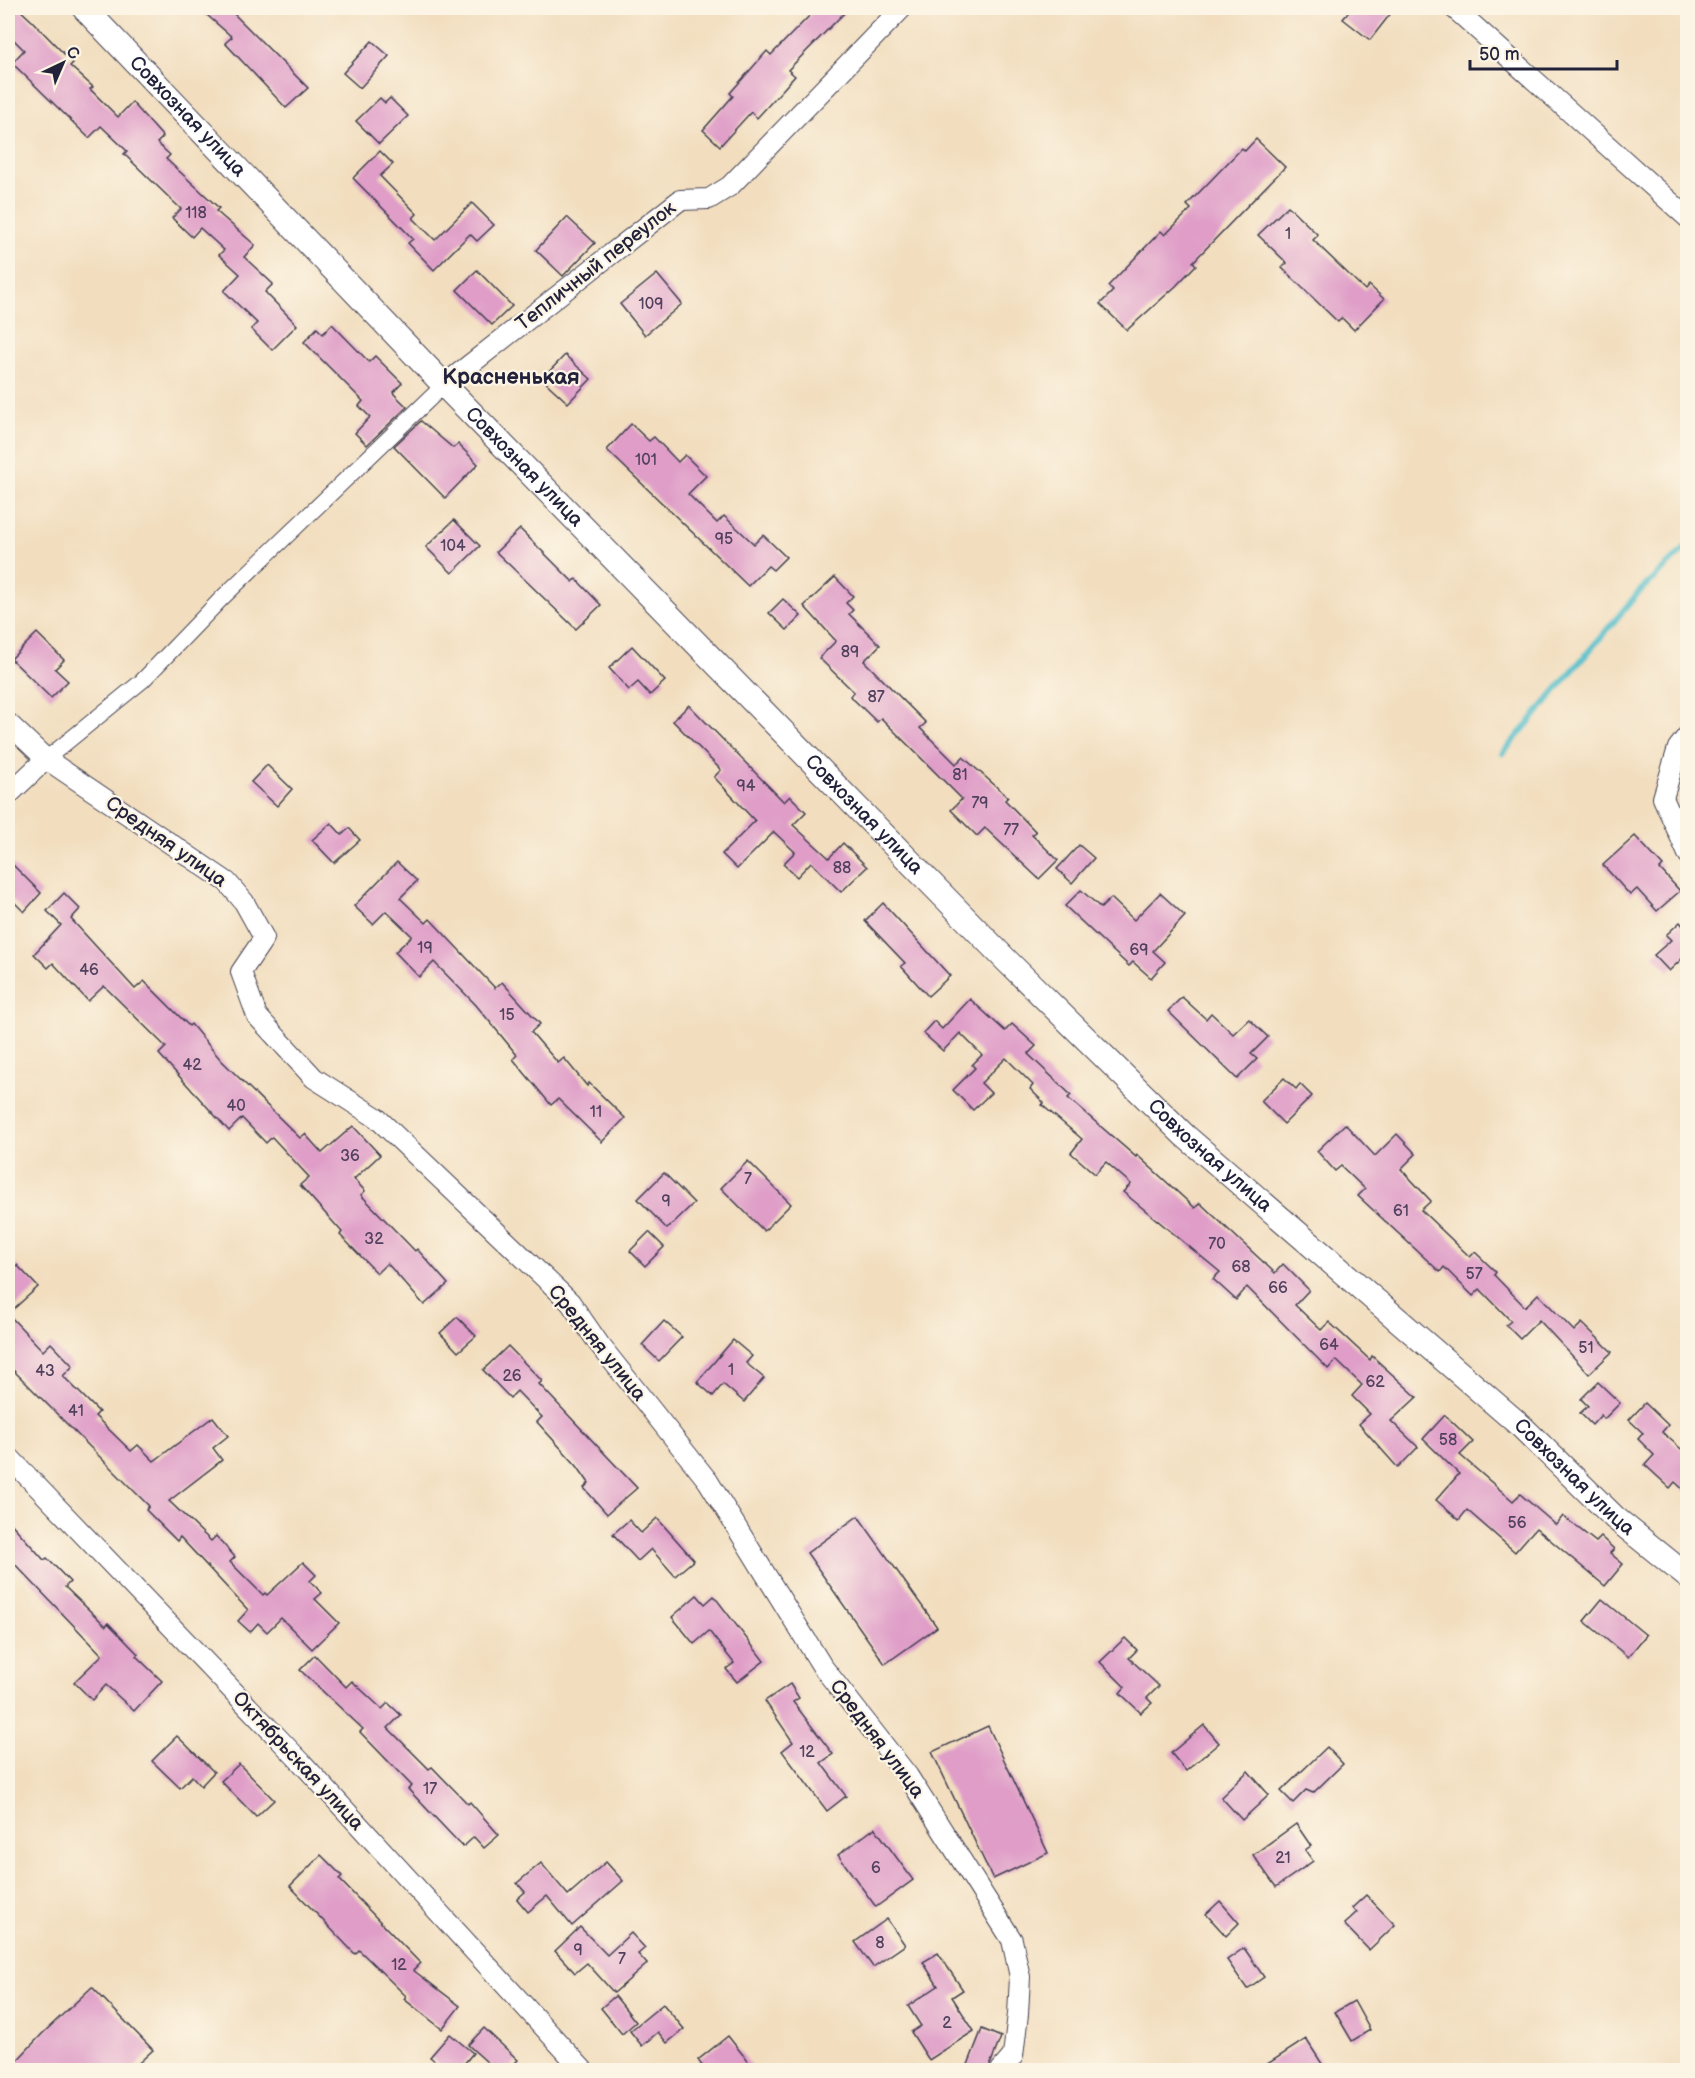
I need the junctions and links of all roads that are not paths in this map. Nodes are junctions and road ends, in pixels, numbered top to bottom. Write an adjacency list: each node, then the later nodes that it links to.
1 (84, 8): 5 (street, Совхозная улица)
2 (902, 8): 5 (street, Тепличный переулок)
3 (1454, 8): 4 (street)
4 (1688, 218)
5 (444, 385): 8 (street); 12 (street, Совхозная улица)
6 (8, 723): 8 (street, Средняя улица)
7 (1688, 735): 10 (street)
8 (46, 759): 9 (street); 14 (street, Средняя улица)
9 (8, 795)
10 (1688, 854)
11 (8, 1456): 13 (street, Октябрьская улица)
12 (1688, 1577)
13 (583, 2070)
14 (1001, 2070)

